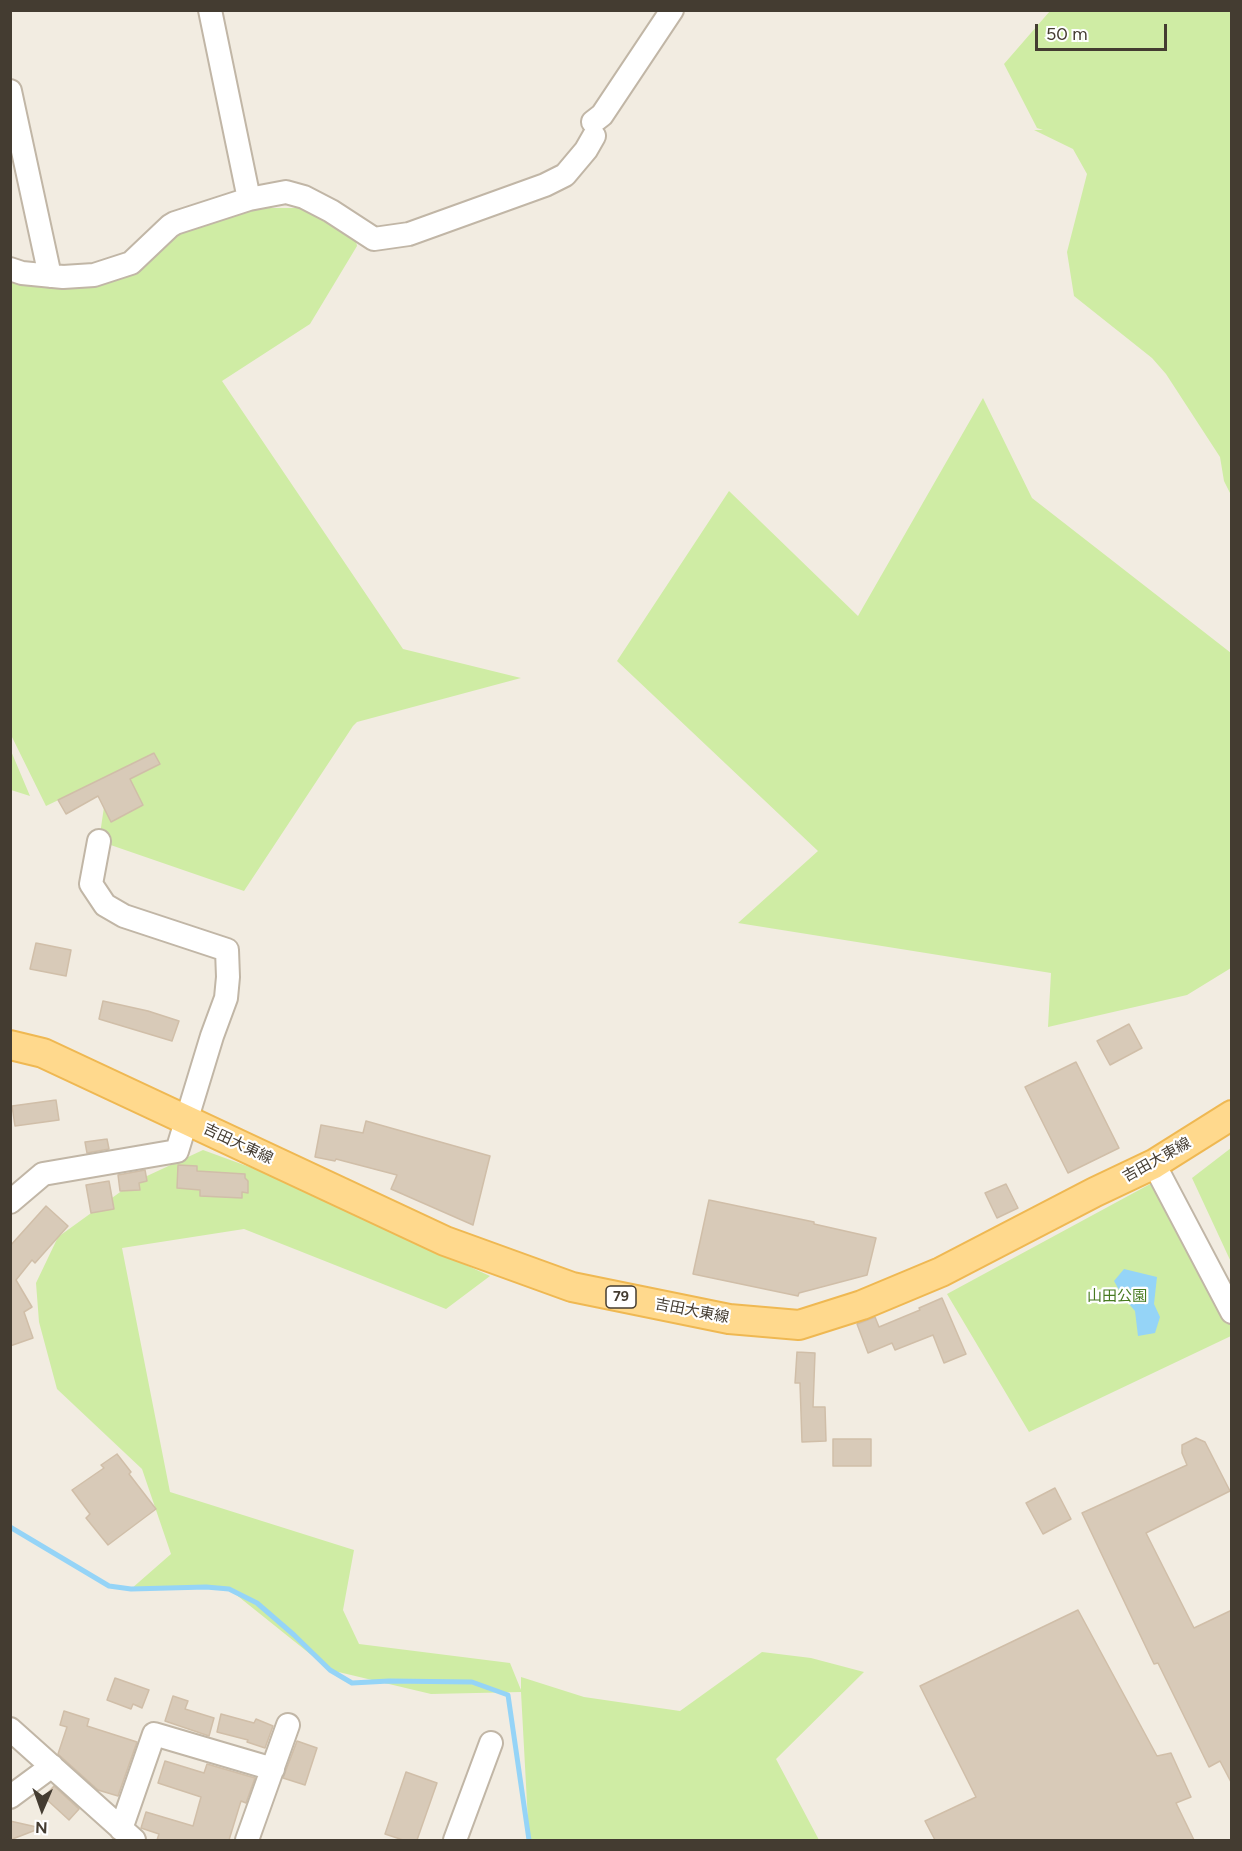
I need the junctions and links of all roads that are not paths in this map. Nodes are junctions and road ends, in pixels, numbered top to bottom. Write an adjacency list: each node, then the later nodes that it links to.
1 (210, 10): 4 (street)
2 (672, 10): 4 (street)
3 (10, 91): 6 (street)
4 (249, 199): 6 (street)
5 (10, 268): 6 (street)
6 (50, 276)
7 (99, 841): 10 (street)
8 (10, 1045): 10 (main road, 吉田大東線 / 79)
9 (1232, 1115): 11 (main road, 吉田大東線 / 79)
10 (187, 1121): 11 (main road, 吉田大東線 / 79); 12 (street)
11 (1154, 1164): 13 (street)
12 (10, 1202)
13 (1232, 1312)
14 (288, 1725): 18 (street)
15 (10, 1729): 17 (street)
16 (490, 1743): 22 (street)
17 (52, 1766): 19 (street); 20 (street)
18 (273, 1769): 20 (street); 21 (street)
19 (10, 1797)
20 (128, 1835)
21 (248, 1840)
22 (455, 1840)

